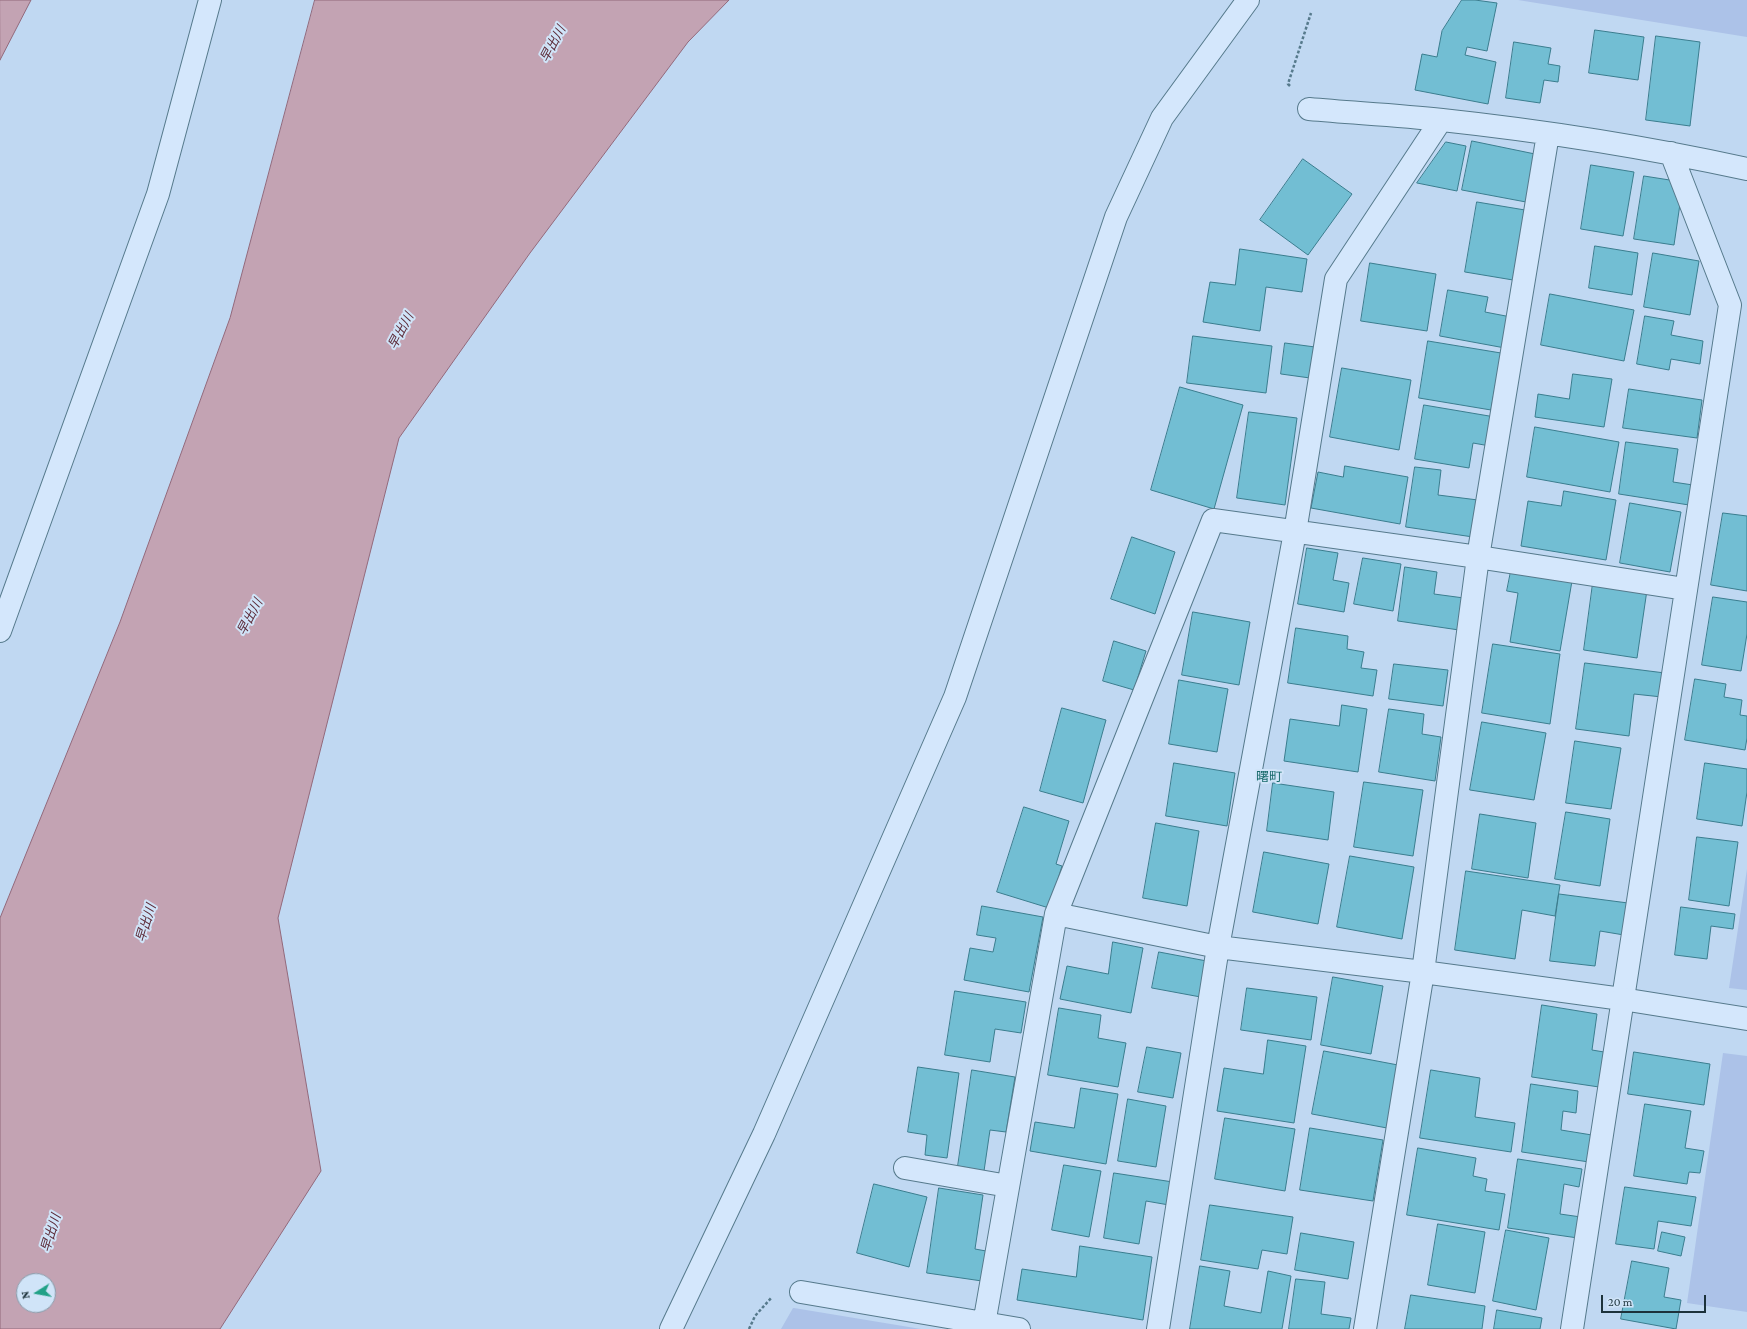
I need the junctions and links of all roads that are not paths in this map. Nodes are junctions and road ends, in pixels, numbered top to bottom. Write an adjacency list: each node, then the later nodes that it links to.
1 (210, 0): 11 (street)
2 (1248, 0): 21 (street)
3 (1309, 109): 4 (street)
4 (1441, 120): 5 (street); 8 (street)
5 (1548, 134): 6 (street); 9 (street)
6 (1671, 153): 7 (street); 10 (street)
7 (1747, 169)
8 (1295, 532): 9 (street); 12 (street); 13 (street)
9 (1478, 557): 10 (street); 14 (street)
10 (1686, 589): 15 (street)
11 (0, 631)
12 (1056, 914): 13 (street); 18 (street)
13 (1218, 947): 14 (street); 23 (street)
14 (1424, 972): 15 (street); 24 (street)
15 (1622, 999): 16 (street); 25 (street)
16 (1747, 1019)
17 (905, 1168): 18 (street)
18 (1008, 1186): 20 (street)
19 (800, 1292): 20 (street)
20 (984, 1324): 22 (street)
21 (671, 1329)
22 (1019, 1329)
23 (1158, 1329)
24 (1364, 1329)
25 (1572, 1329)

